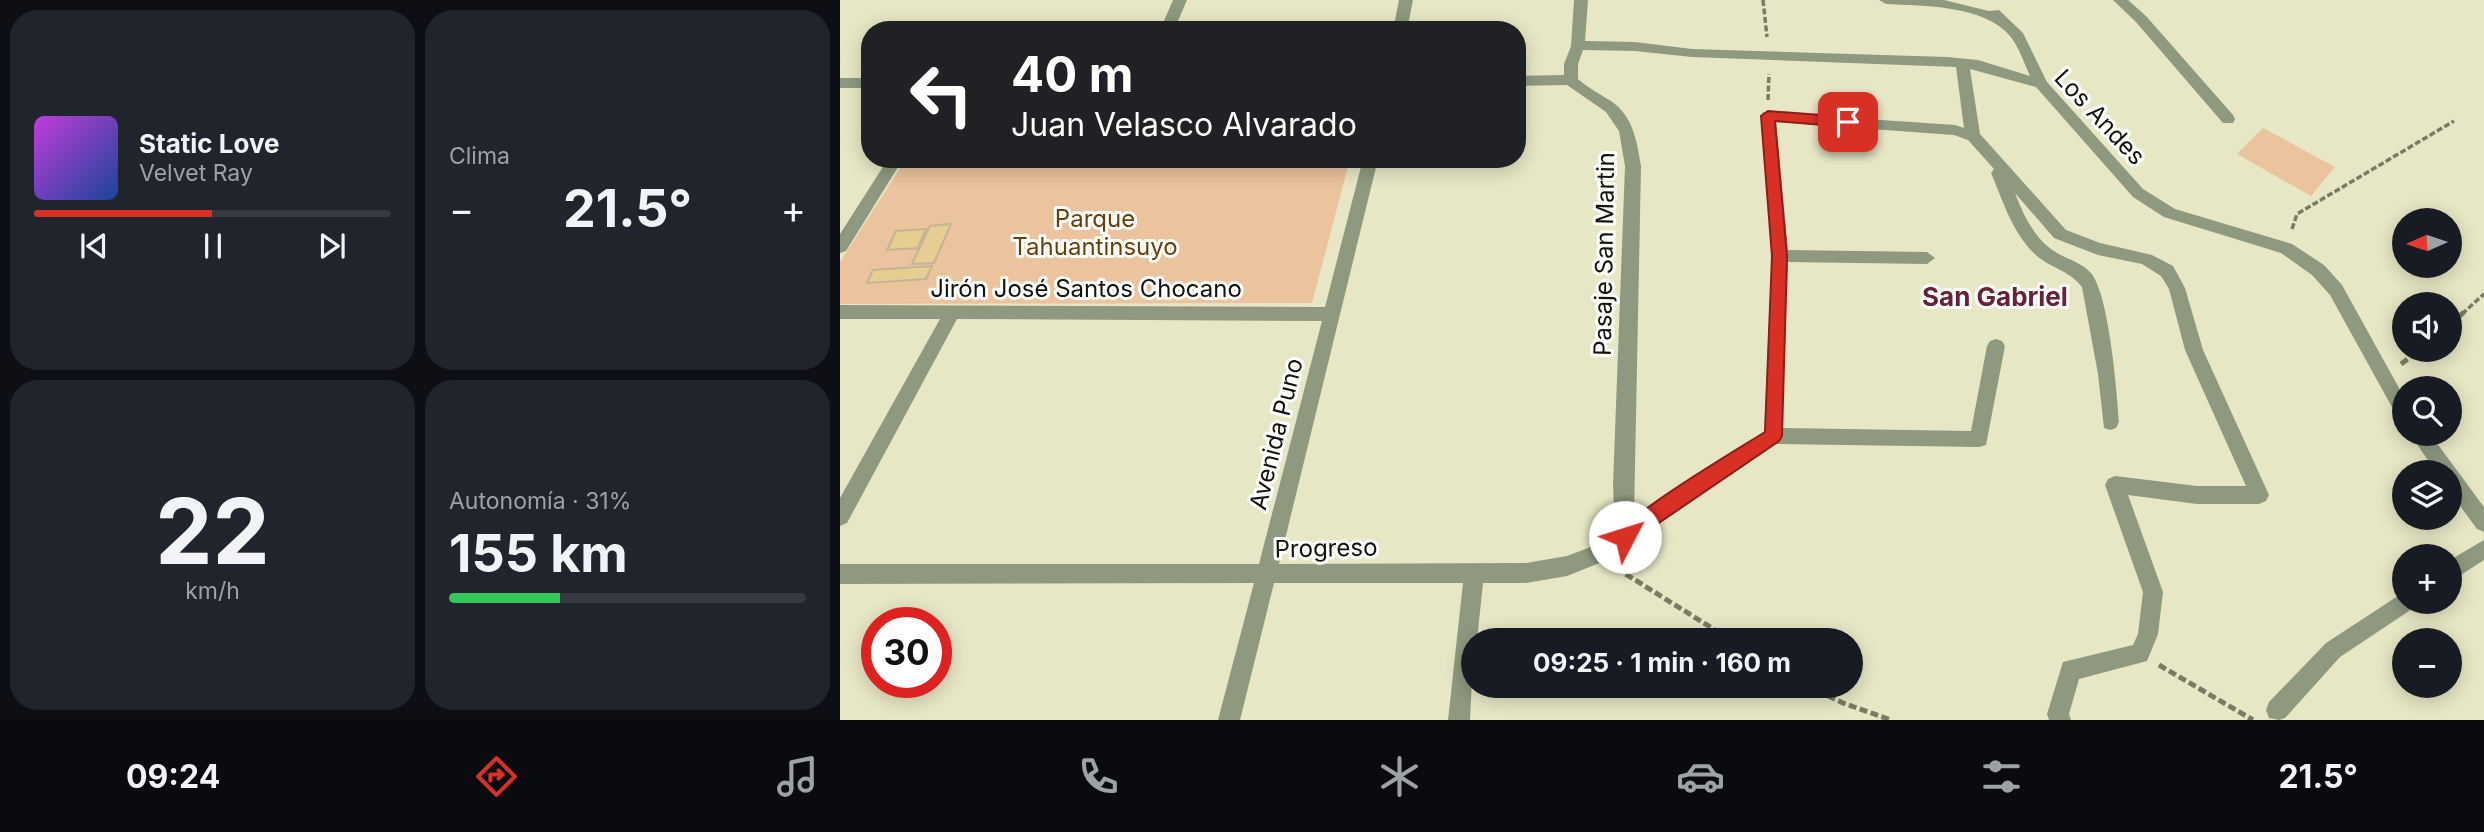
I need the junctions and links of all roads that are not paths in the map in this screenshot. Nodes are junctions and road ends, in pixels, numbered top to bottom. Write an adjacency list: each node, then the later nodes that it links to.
1 (1180, 0): 8 (street)
2 (1406, 0): 9 (street)
3 (1581, 0): 10 (street)
4 (1886, 0): 7 (street)
5 (1978, 0): 7 (street)
6 (2120, 0): 17 (street)
7 (2001, 18): 16 (street)
8 (1171, 21)
9 (1402, 21)
10 (1578, 46): 11 (street, Los Andes); 12 (street)
11 (1962, 64): 16 (street, Los Andes); 18 (street)
12 (1571, 80): 13 (street); 35 (street, Pasaje San Martin)
13 (1526, 81)
14 (840, 83): 15 (street)
15 (861, 83)
16 (2042, 84): 29 (street, Los Andes)
17 (2228, 118)
18 (1973, 136): 19 (street); 23 (street)
19 (1990, 154): 30 (street); 45 (street)
20 (890, 168): 22 (street)
21 (1369, 168): 27 (street, Avenida Puno)
22 (840, 247)
23 (1780, 256): 24 (street); 31 (street)
24 (1927, 258)
25 (953, 311): 26 (street, Jirón José Santos Chocano); 27 (street, Jirón José Santos Chocano); 33 (street)
26 (840, 312)
27 (1331, 314): 40 (street, Avenida Puno)
28 (1996, 346): 31 (street)
29 (2392, 392)
30 (2110, 422)
31 (1773, 436): 35 (street, Progreso)
32 (2462, 493): 34 (street)
33 (840, 517)
34 (2484, 523)
35 (1625, 537): 38 (street, Progreso)
36 (2484, 549): 37 (street)
37 (2462, 564)
38 (1474, 571): 40 (street, Progreso); 44 (street)
39 (840, 573): 40 (street, Progreso)
40 (1266, 575): 43 (street, Avenida Puno)
41 (2392, 611): 42 (street)
42 (2277, 710)
43 (1229, 720)
44 (1459, 720)
45 (2060, 720)

